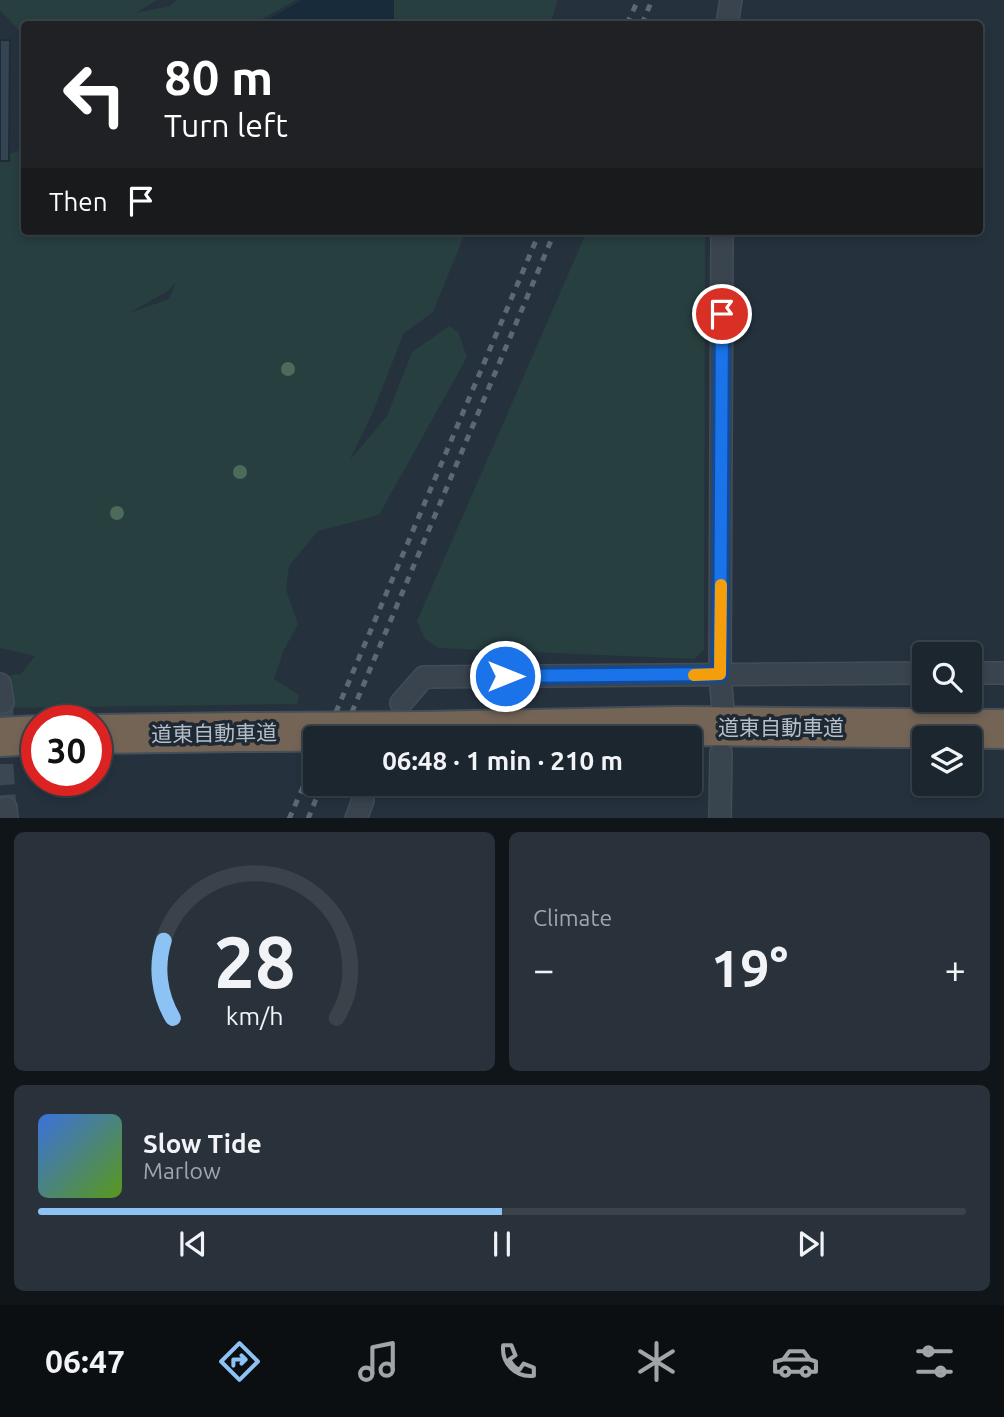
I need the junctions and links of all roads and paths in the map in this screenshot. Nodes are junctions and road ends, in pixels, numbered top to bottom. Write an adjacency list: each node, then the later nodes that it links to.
1 (731, 0): 2 (street)
2 (728, 21)
3 (722, 235): 7 (street)
4 (912, 673): 7 (street)
5 (982, 673): 6 (street)
6 (1004, 673)
7 (720, 674): 8 (street); 10 (street)
8 (401, 703)
9 (1, 708): 11 (highway)
10 (723, 710)
11 (21, 723)
12 (1004, 729): 13 (highway, 道東自動車道, bridge)
13 (112, 734)
14 (721, 753): 15 (street)
15 (720, 818)

